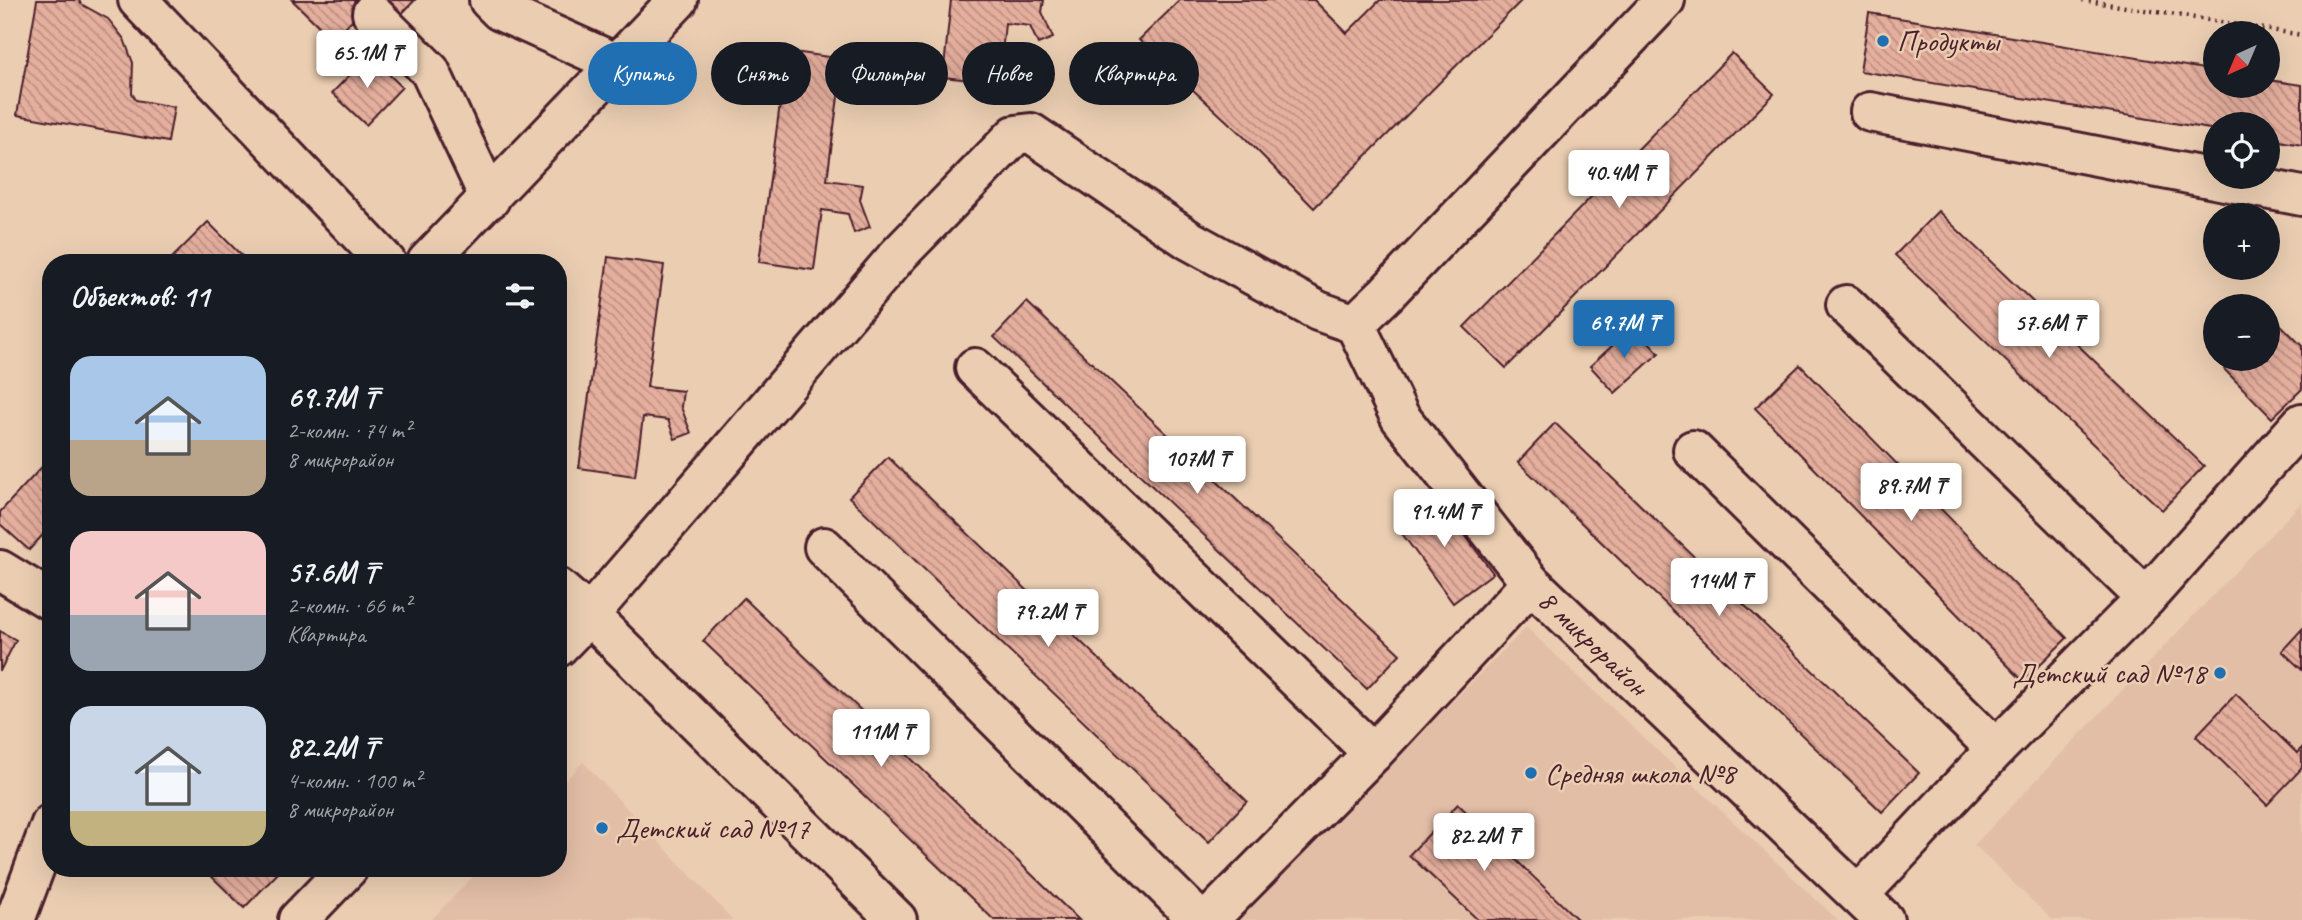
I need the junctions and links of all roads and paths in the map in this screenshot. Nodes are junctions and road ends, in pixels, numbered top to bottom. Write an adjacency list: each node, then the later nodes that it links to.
1 (138, 0): 14 (street)
2 (489, 0): 9 (street)
3 (678, 0): 8 (street)
4 (1665, 0): 17 (street)
5 (2082, 0): 7 (path)
6 (372, 13): 13 (street)
7 (2302, 35)
8 (639, 42)
9 (588, 51)
10 (588, 96): 13 (street)
11 (1870, 112): 12 (street)
12 (2302, 197)
13 (490, 199): 15 (street)
14 (378, 254)
15 (435, 254)
16 (1846, 305): 26 (street)
17 (1355, 324): 23 (street, 8 микрорайон); 27 (street)
18 (975, 368): 30 (street)
19 (2302, 423): 26 (street)
20 (1693, 450): 29 (street)
21 (824, 547): 37 (street)
22 (0, 570): 24 (street)
23 (1531, 583): 30 (street); 33 (street, 8 микрорайон)
24 (42, 596)
25 (567, 597): 27 (street)
26 (2146, 598): 29 (street)
27 (589, 615): 28 (street); 36 (street)
28 (567, 638)
29 (1996, 749): 33 (street)
30 (1373, 753): 38 (street)
31 (42, 848): 34 (street)
32 (339, 877): 35 (street)
33 (1872, 908)
34 (15, 920)
35 (298, 920)
36 (897, 920)
37 (1199, 920)
38 (1208, 920)

